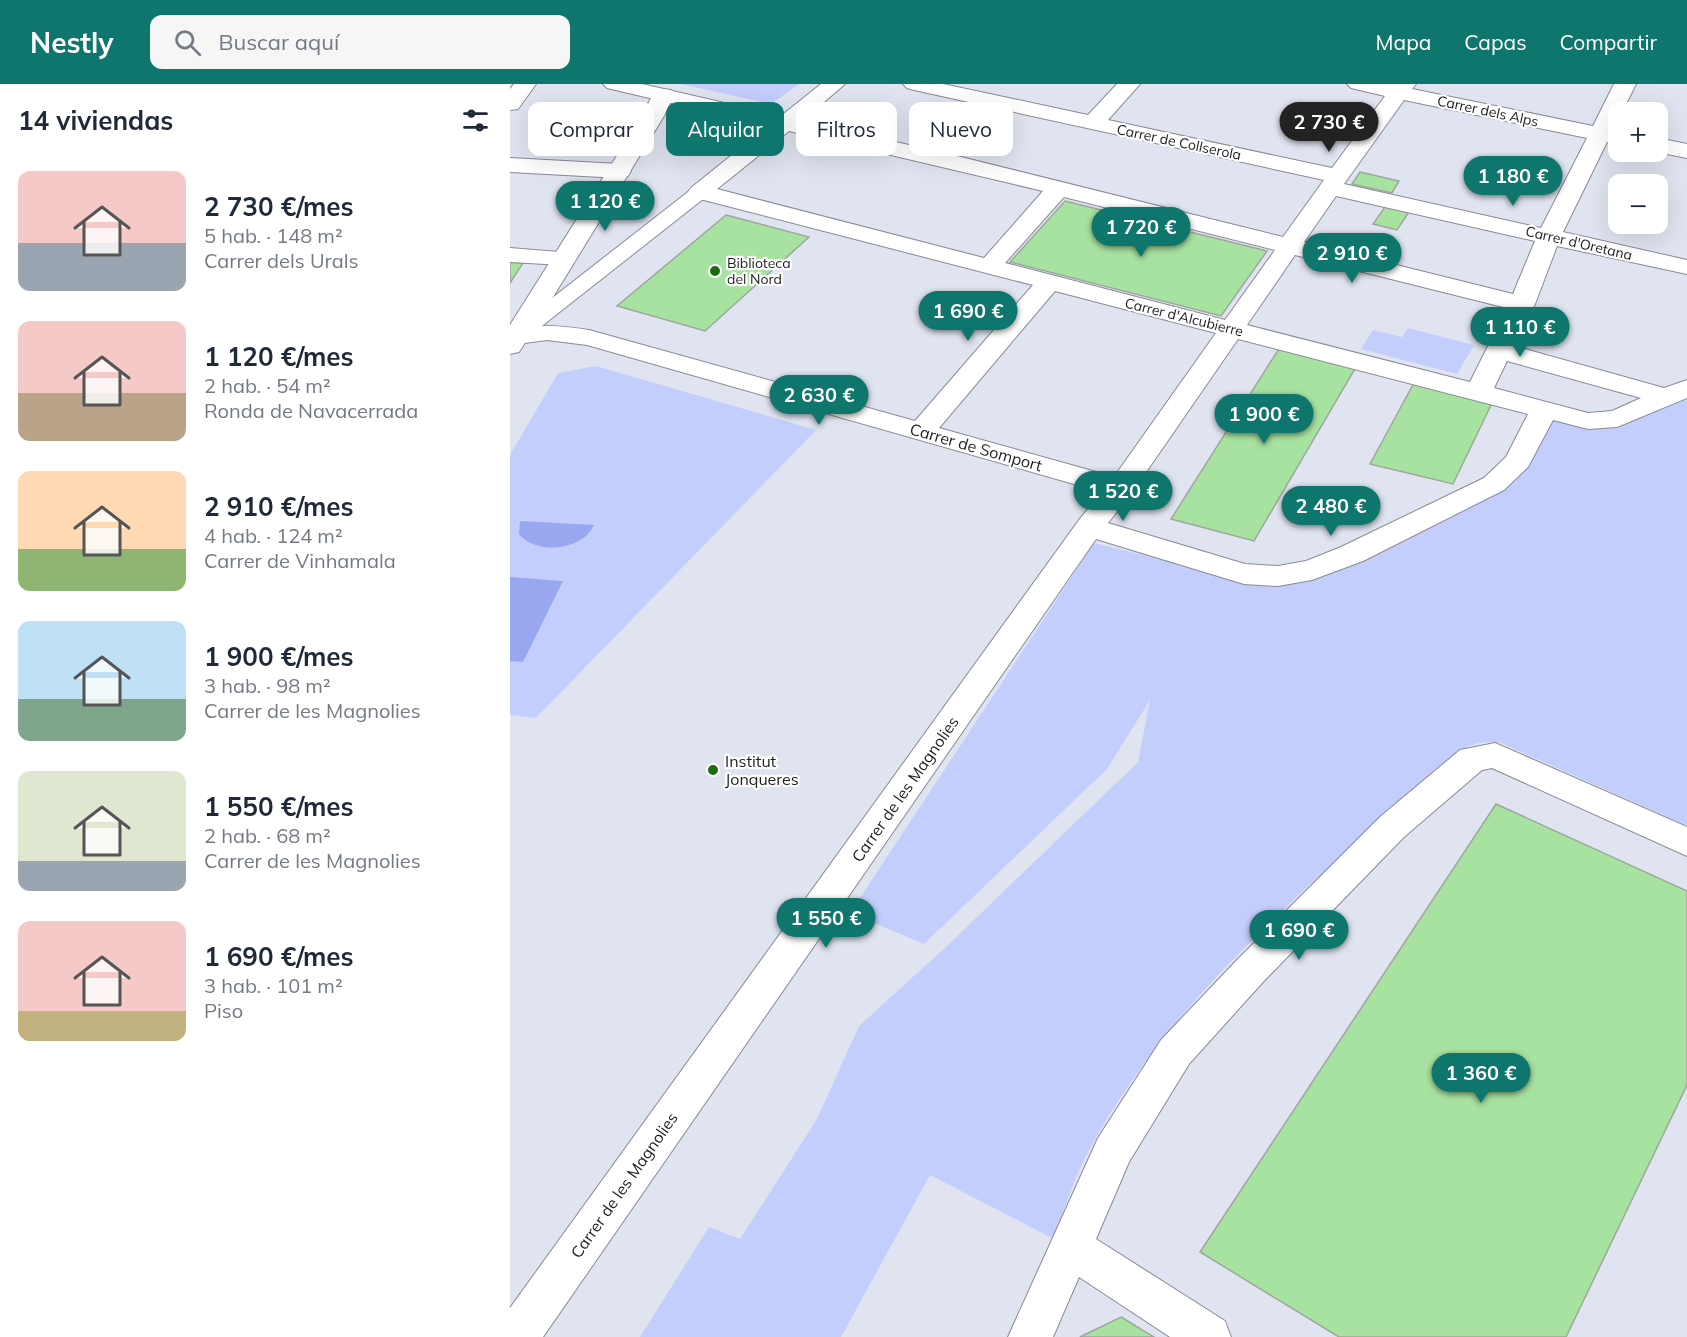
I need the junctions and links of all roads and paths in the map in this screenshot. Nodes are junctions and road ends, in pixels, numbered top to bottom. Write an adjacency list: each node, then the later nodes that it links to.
1 (525, 84): 11 (street)
2 (614, 84): 9 (street)
3 (834, 84): 13 (street)
4 (914, 84): 12 (street, Carrer de Collserola)
5 (1130, 84): 12 (street)
6 (1358, 84): 8 (street, Carrer dels Alps)
7 (1624, 84): 10 (street)
8 (1402, 88): 14 (street, Carrer dels Alps); 20 (street, Carrer de les Magnolies)
9 (664, 90): 13 (street); 19 (street)
10 (1619, 102)
11 (510, 104)
12 (1093, 123): 20 (street, Carrer de Collserola)
13 (787, 124): 21 (street); 22 (street)
14 (1608, 136)
15 (1608, 138): 23 (street)
16 (1668, 147): 17 (street)
17 (1687, 151)
18 (510, 165): 19 (street)
19 (620, 171): 26 (street)
20 (1334, 182): 23 (street, Carrer d'Oretana); 24 (street, Carrer de les Magnolies)
21 (1059, 188): 24 (street); 27 (street)
22 (700, 192): 27 (street, Carrer d'Alcubierre); 32 (street)
23 (1549, 236): 28 (street, Carrer d'Oretana); 30 (street)
24 (1289, 247): 30 (street); 31 (street, Carrer de les Magnolies)
25 (510, 255): 26 (street)
26 (562, 258): 32 (street)
27 (988, 267): 29 (street, Carrer d'Alcubierre)
28 (1687, 267)
29 (1048, 282): 31 (street, Carrer d'Alcubierre); 37 (street)
30 (1522, 304): 33 (street)
31 (1232, 329): 34 (street, Carrer d'Alcubierre); 38 (street, Carrer de les Magnolies)
32 (514, 341): 37 (street, Carrer de Somport)
33 (1499, 350): 34 (street); 35 (street)
34 (1478, 393): 36 (street, Carrer d'Alcubierre)
35 (1676, 393): 36 (street, Carrer d'Alcubierre)
36 (1544, 410): 39 (street)
37 (921, 431): 38 (street, Carrer de Somport)
38 (1121, 488): 39 (street, Carrer de les Magnolies)
39 (1089, 527): 42 (street, Carrer de les Magnolies)
40 (1687, 842): 41 (street)
41 (1071, 1247): 43 (street); 44 (street)
42 (516, 1337)
43 (1030, 1337)
44 (1209, 1337)

